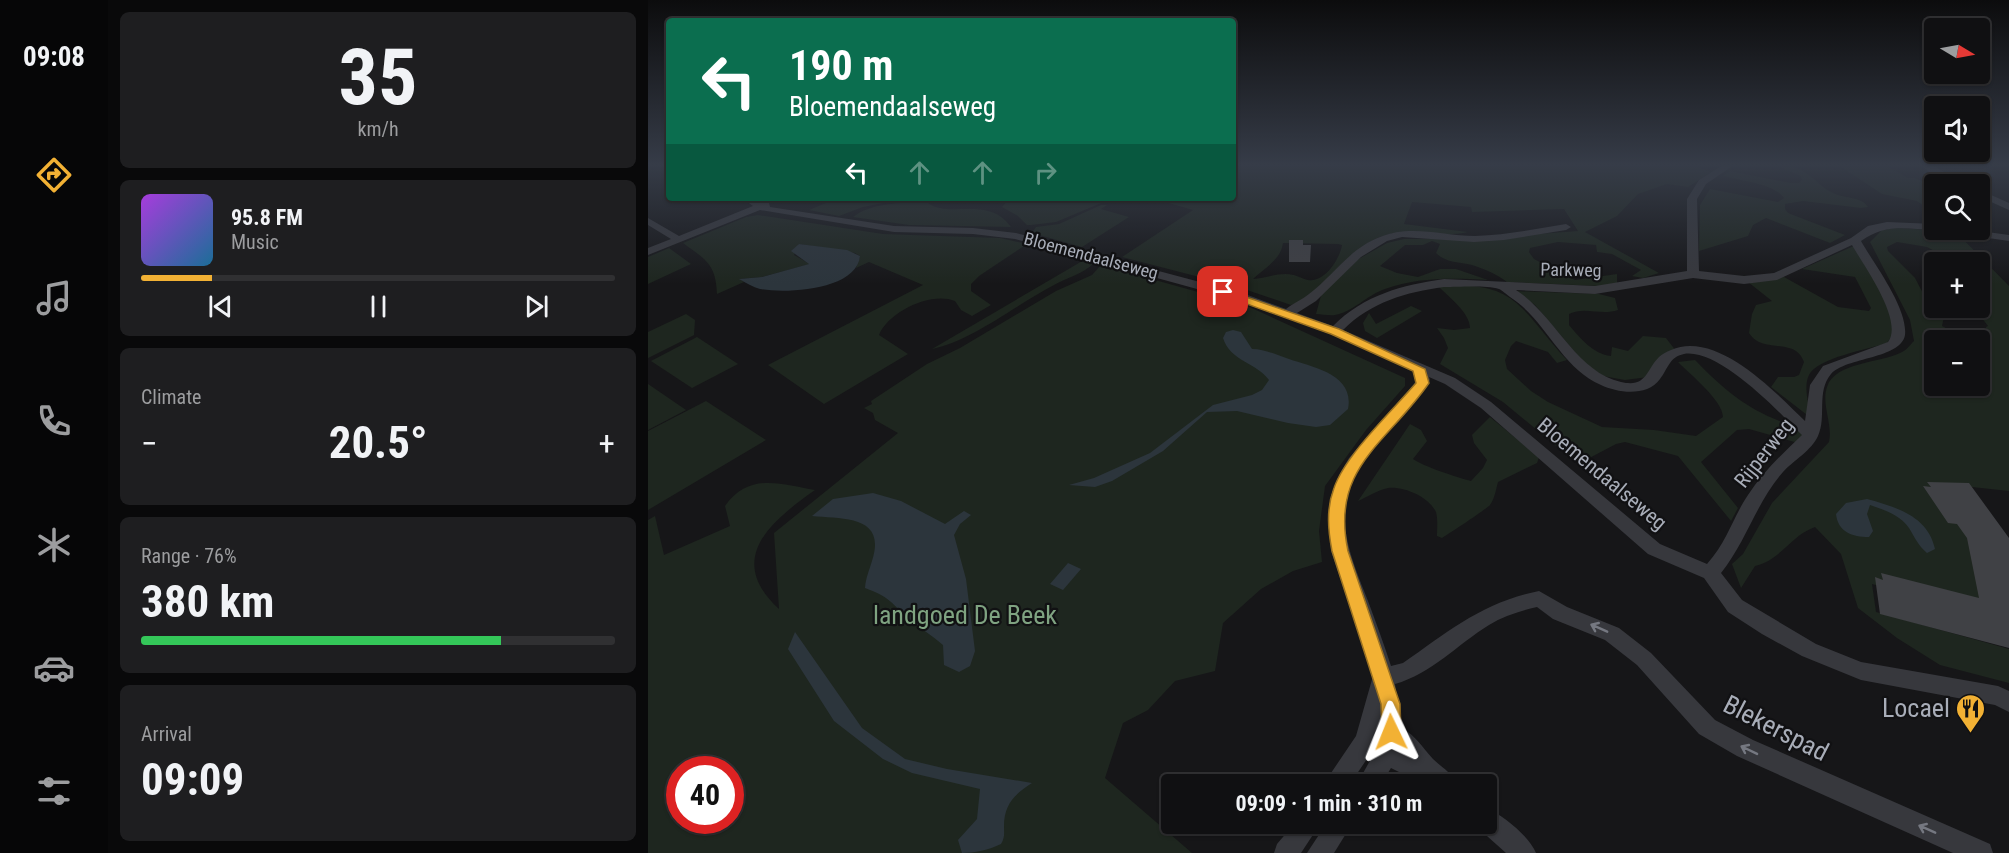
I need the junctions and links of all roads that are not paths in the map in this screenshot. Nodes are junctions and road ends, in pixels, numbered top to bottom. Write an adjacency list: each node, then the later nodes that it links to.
1 (752, 205): 8 (street)
2 (765, 205): 15 (street, Bloemendaalseweg)
3 (1692, 205): 13 (street)
4 (648, 221): 8 (street)
5 (1566, 227): 15 (street)
6 (1924, 227): 10 (street)
7 (1990, 235): 9 (street)
8 (675, 238): 11 (street); 12 (street)
9 (2009, 238)
10 (1855, 240): 13 (street, Parkweg); 18 (street, Rijperweg)
11 (648, 245)
12 (648, 252)
13 (1693, 274): 14 (street, Parkweg)
14 (1501, 285): 16 (street, Parkweg); 18 (street)
15 (1294, 316): 16 (street, Bloemendaalseweg)
16 (1335, 331): 17 (street, Bloemendaalseweg)
17 (1419, 369): 19 (street, Bloemendaalseweg); 20 (street)
18 (1811, 435): 19 (street, Rijperweg)
19 (1710, 573): 21 (street, Bloemendaalseweg)
20 (1382, 678): 22 (street); 32 (street, Blekerspad, one-way to 20)
21 (2009, 702)
22 (1379, 737): 23 (street); 24 (street); 25 (street)
23 (1344, 774)
24 (1370, 774)
25 (1433, 774)
26 (1497, 830): 31 (street)
27 (1300, 834): 29 (street)
28 (1333, 834): 30 (street)
29 (1286, 853)
30 (1319, 853)
31 (1524, 853)
32 (1981, 853)

